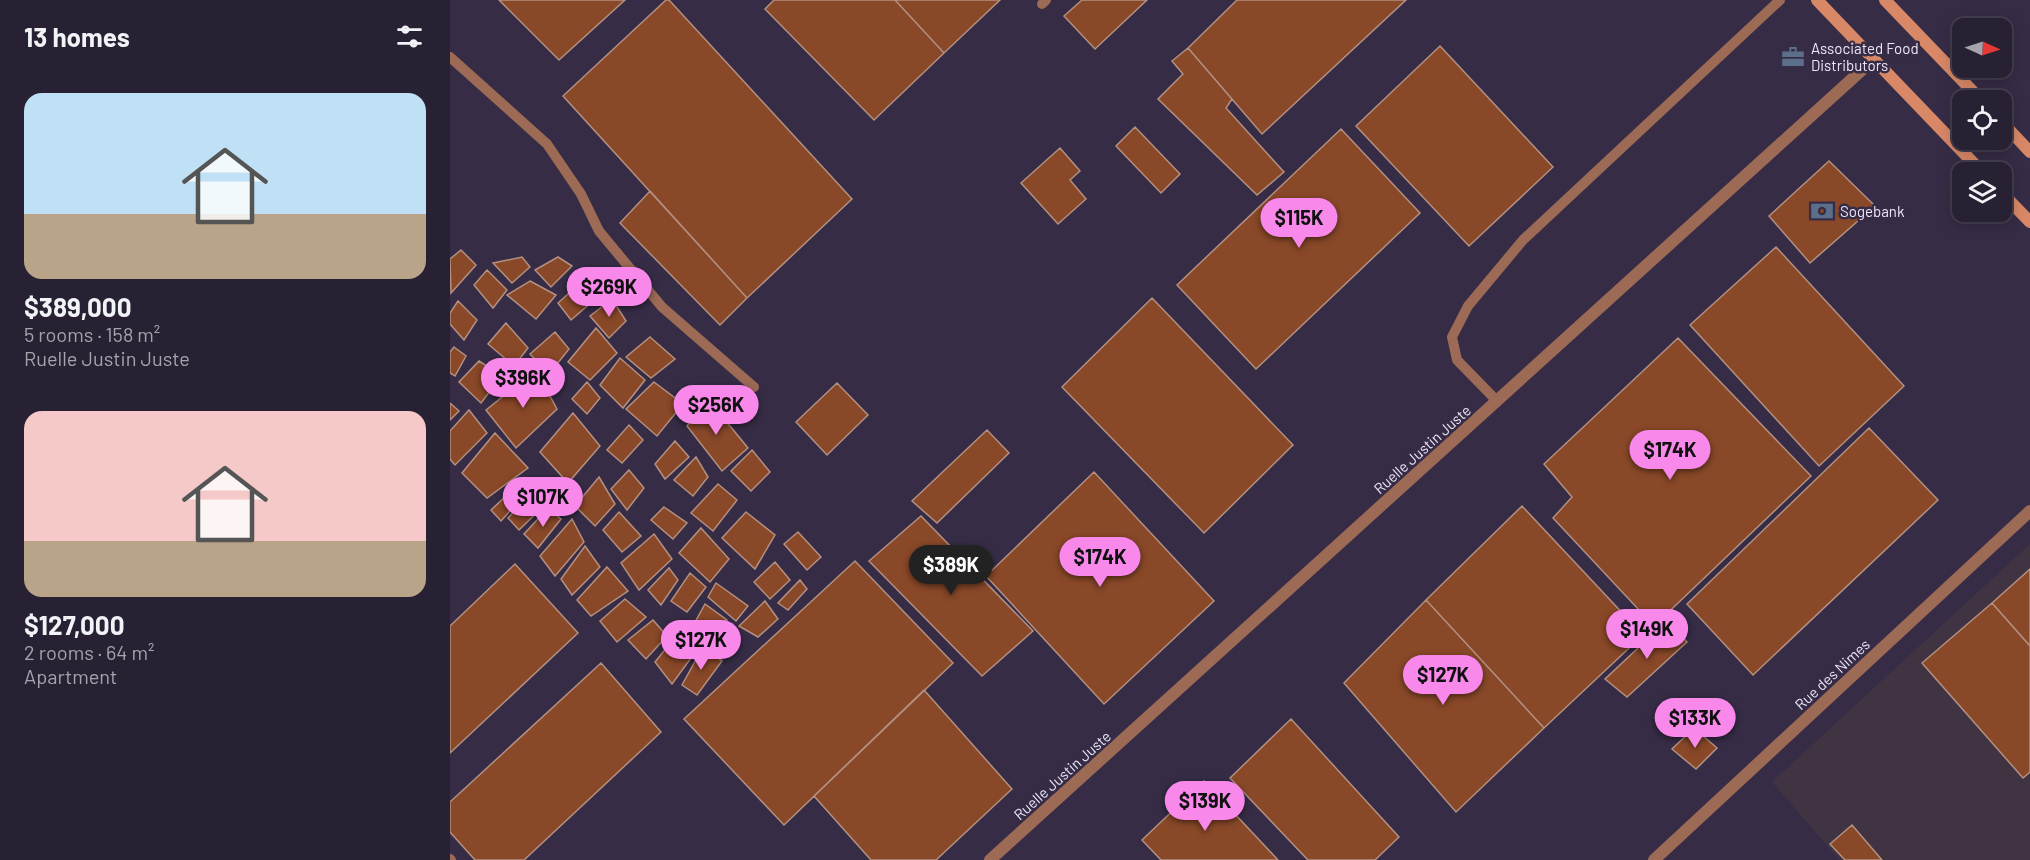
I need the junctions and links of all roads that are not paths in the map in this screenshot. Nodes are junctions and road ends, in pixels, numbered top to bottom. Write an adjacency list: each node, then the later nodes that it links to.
1 (1780, 0): 13 (lane)
2 (1817, 0): 5 (main road)
3 (1885, 0): 6 (main road)
4 (450, 57): 12 (lane)
5 (1874, 59): 9 (main road); 13 (street, Ruelle Justin Juste)
6 (1971, 90)
7 (2012, 133): 8 (main road)
8 (2030, 152)
9 (1972, 162)
10 (2012, 203): 11 (main road)
11 (2030, 222)
12 (754, 387)
13 (1497, 401): 15 (street, Ruelle Justin Juste)
14 (2030, 511): 16 (street, Rue des Nimes)
15 (990, 860)
16 (1654, 860)

